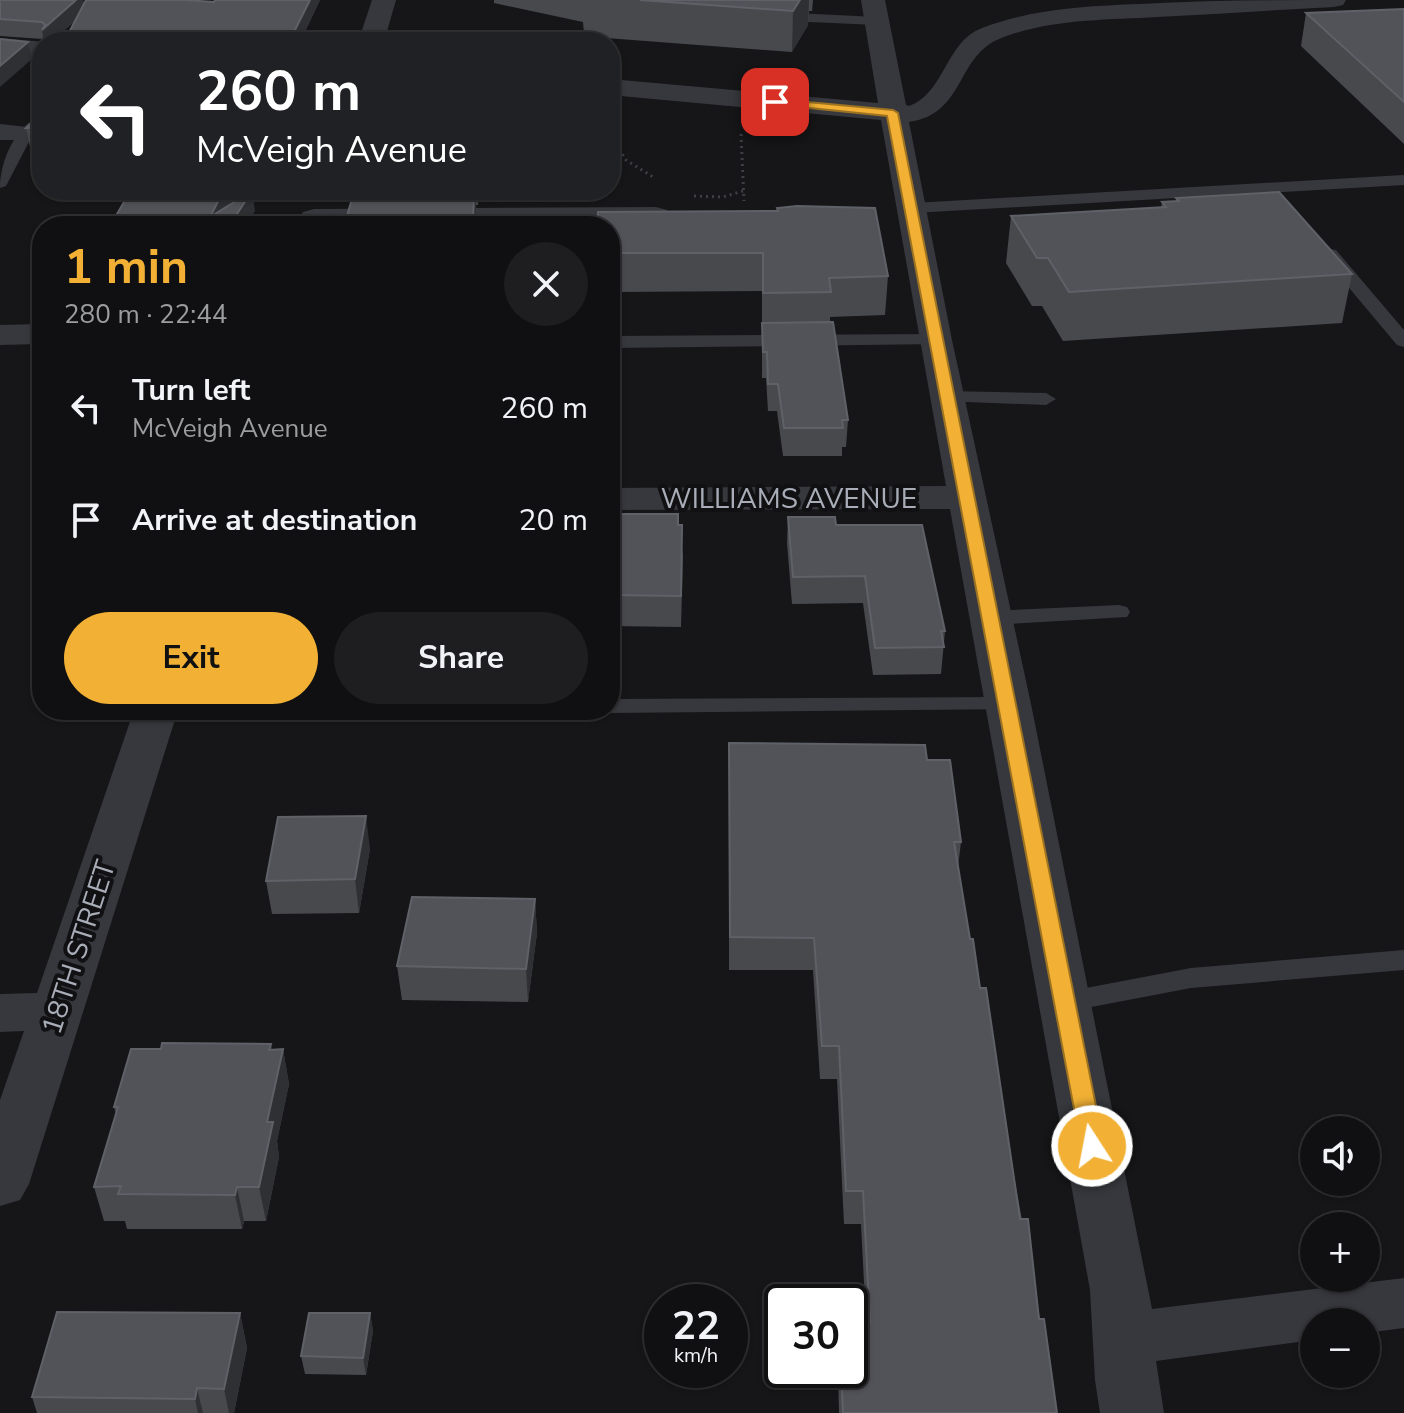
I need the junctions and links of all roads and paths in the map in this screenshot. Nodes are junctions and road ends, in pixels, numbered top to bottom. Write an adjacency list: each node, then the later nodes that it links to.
1 (384, 0): 5 (street)
2 (790, 0): 4 (lane)
3 (1334, 0): 9 (street)
4 (875, 10): 9 (street)
5 (374, 32)
6 (0, 46): 7 (street)
7 (32, 48)
8 (620, 88): 9 (street)
9 (893, 113): 16 (street)
10 (23, 129): 13 (lane)
11 (741, 129): 14 (path)
12 (1404, 180): 16 (lane)
13 (0, 183)
14 (744, 201)
15 (317, 211): 17 (street)
16 (903, 213): 21 (street)
17 (680, 216)
18 (1322, 244): 22 (lane)
19 (32, 334): 20 (street)
20 (0, 335)
21 (935, 340): 23 (lane); 24 (street)
22 (1404, 341)
23 (620, 342)
24 (948, 397): 25 (lane); 26 (street)
25 (1046, 399)
26 (968, 497): 27 (street, WILLIAMS AVENUE); 29 (street)
27 (620, 499)
28 (1119, 612): 29 (lane)
29 (991, 618): 30 (street)
30 (1009, 704): 31 (lane); 34 (street)
31 (620, 706)
32 (153, 720): 35 (street, 18TH STREET)
33 (1404, 960): 34 (lane)
34 (1065, 1002): 39 (street)
35 (57, 1011): 36 (street); 37 (street, 18TH STREET)
36 (0, 1013)
37 (0, 1184)
38 (1404, 1303): 39 (street)
39 (1123, 1339): 40 (street)
40 (1132, 1413)

